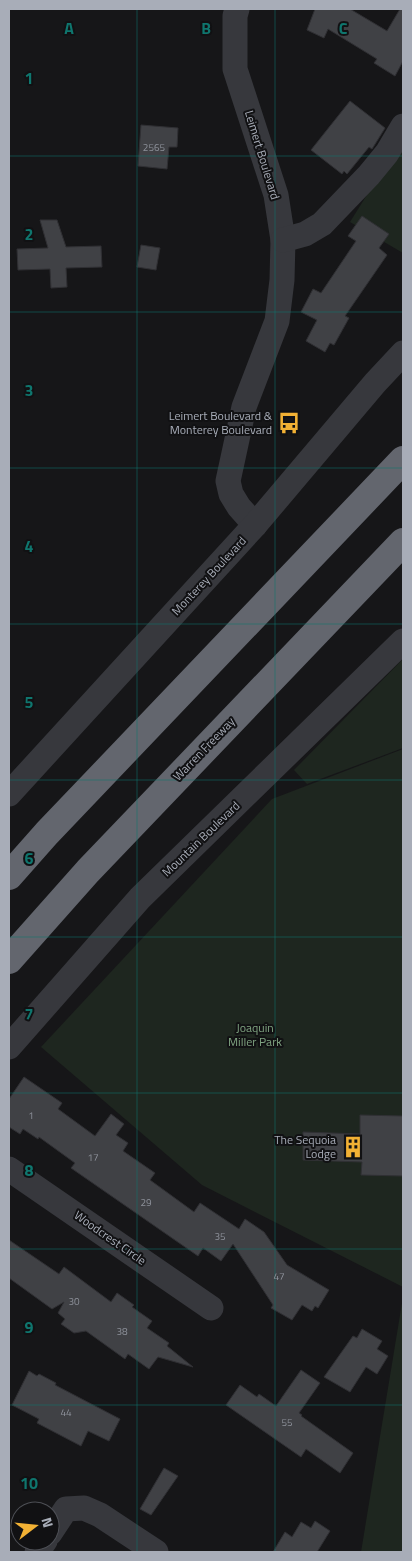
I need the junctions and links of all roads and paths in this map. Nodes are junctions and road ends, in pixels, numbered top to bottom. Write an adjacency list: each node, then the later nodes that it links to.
1 (237, 9): 3 (street, Leimert Boulevard)
2 (403, 126): 3 (street)
3 (283, 240): 6 (street, Leimert Boulevard)
4 (403, 353): 6 (street, Monterey Boulevard)
5 (403, 460): 10 (highway)
6 (255, 525): 9 (street, Monterey Boulevard)
7 (403, 542): 11 (highway, Warren Freeway)
8 (403, 641): 12 (street, Mountain Boulevard)
9 (9, 794)
10 (9, 876)
11 (9, 960)
12 (9, 1047)
13 (9, 1169): 14 (street, Woodcrest Circle)
14 (211, 1308)
15 (60, 1518): 16 (street)
16 (156, 1552)

